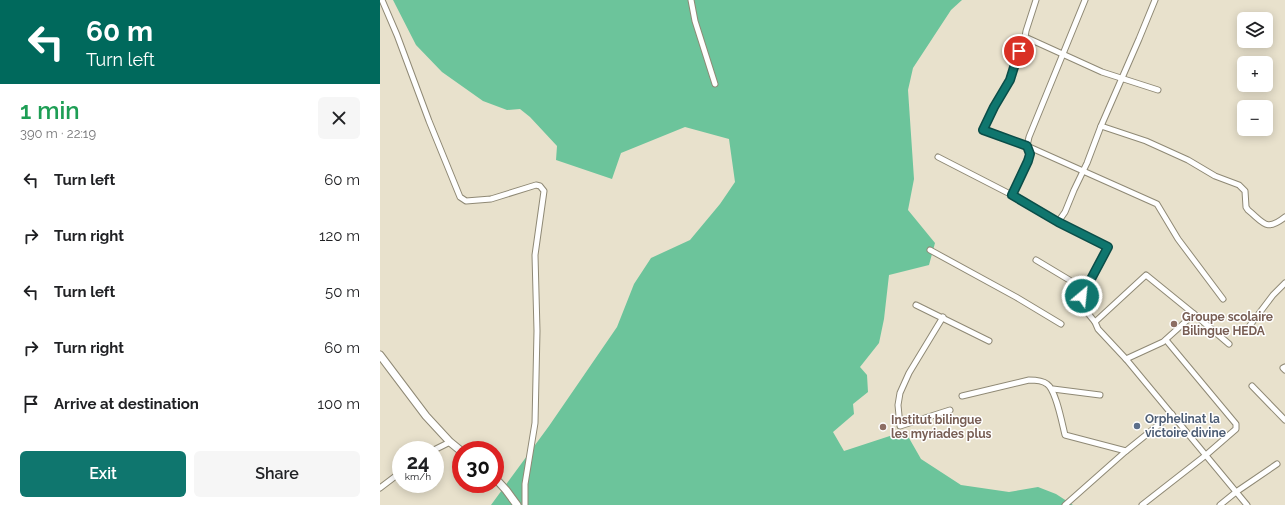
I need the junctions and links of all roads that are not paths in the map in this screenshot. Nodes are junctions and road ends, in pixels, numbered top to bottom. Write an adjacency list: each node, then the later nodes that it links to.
1 (382, 0): 53 (street)
2 (691, 0): 9 (street)
3 (1036, 0): 6 (street)
4 (1085, 0): 7 (street)
5 (1154, 0): 8 (street)
6 (1025, 37): 7 (street); 12 (street)
7 (1063, 55): 8 (street); 12 (street)
8 (1121, 79): 10 (street); 11 (street)
9 (715, 84)
10 (1158, 90)
11 (1101, 126): 14 (street); 16 (street)
12 (1027, 146): 14 (street); 15 (street)
13 (938, 157): 15 (street)
14 (1084, 171): 17 (street); 22 (street)
15 (1012, 195): 17 (street)
16 (1284, 218)
17 (1058, 222): 21 (street)
18 (930, 250): 27 (street)
19 (1036, 260): 21 (street)
20 (1285, 282): 28 (street)
21 (1082, 296): 26 (street)
22 (1223, 299)
23 (916, 304): 25 (street)
24 (1194, 314): 26 (street); 29 (street); 31 (street)
25 (943, 317): 30 (street); 40 (street)
26 (1094, 322): 33 (street)
27 (1061, 324)
28 (1248, 328)
29 (1166, 340): 33 (street); 46 (street)
30 (989, 341)
31 (1229, 344)
32 (380, 355): 43 (street)
33 (1126, 359): 41 (street)
34 (1285, 367): 35 (street)
35 (1285, 370)
36 (1252, 386): 42 (street)
37 (1053, 389): 38 (street); 39 (street); 45 (street)
38 (1100, 395)
39 (962, 396)
40 (950, 410)
41 (1172, 414): 45 (street); 46 (street)
42 (1285, 420)
43 (450, 442): 44 (street)
44 (444, 445)
45 (1126, 451): 54 (street)
46 (1206, 455): 51 (street); 55 (street)
47 (1277, 464): 51 (street)
48 (392, 479): 49 (street)
49 (380, 488)
50 (504, 488): 52 (street)
51 (1236, 492): 56 (street); 57 (street)
52 (517, 505)
53 (525, 505)
54 (1065, 505)
55 (1142, 505)
56 (1220, 505)
57 (1247, 505)

